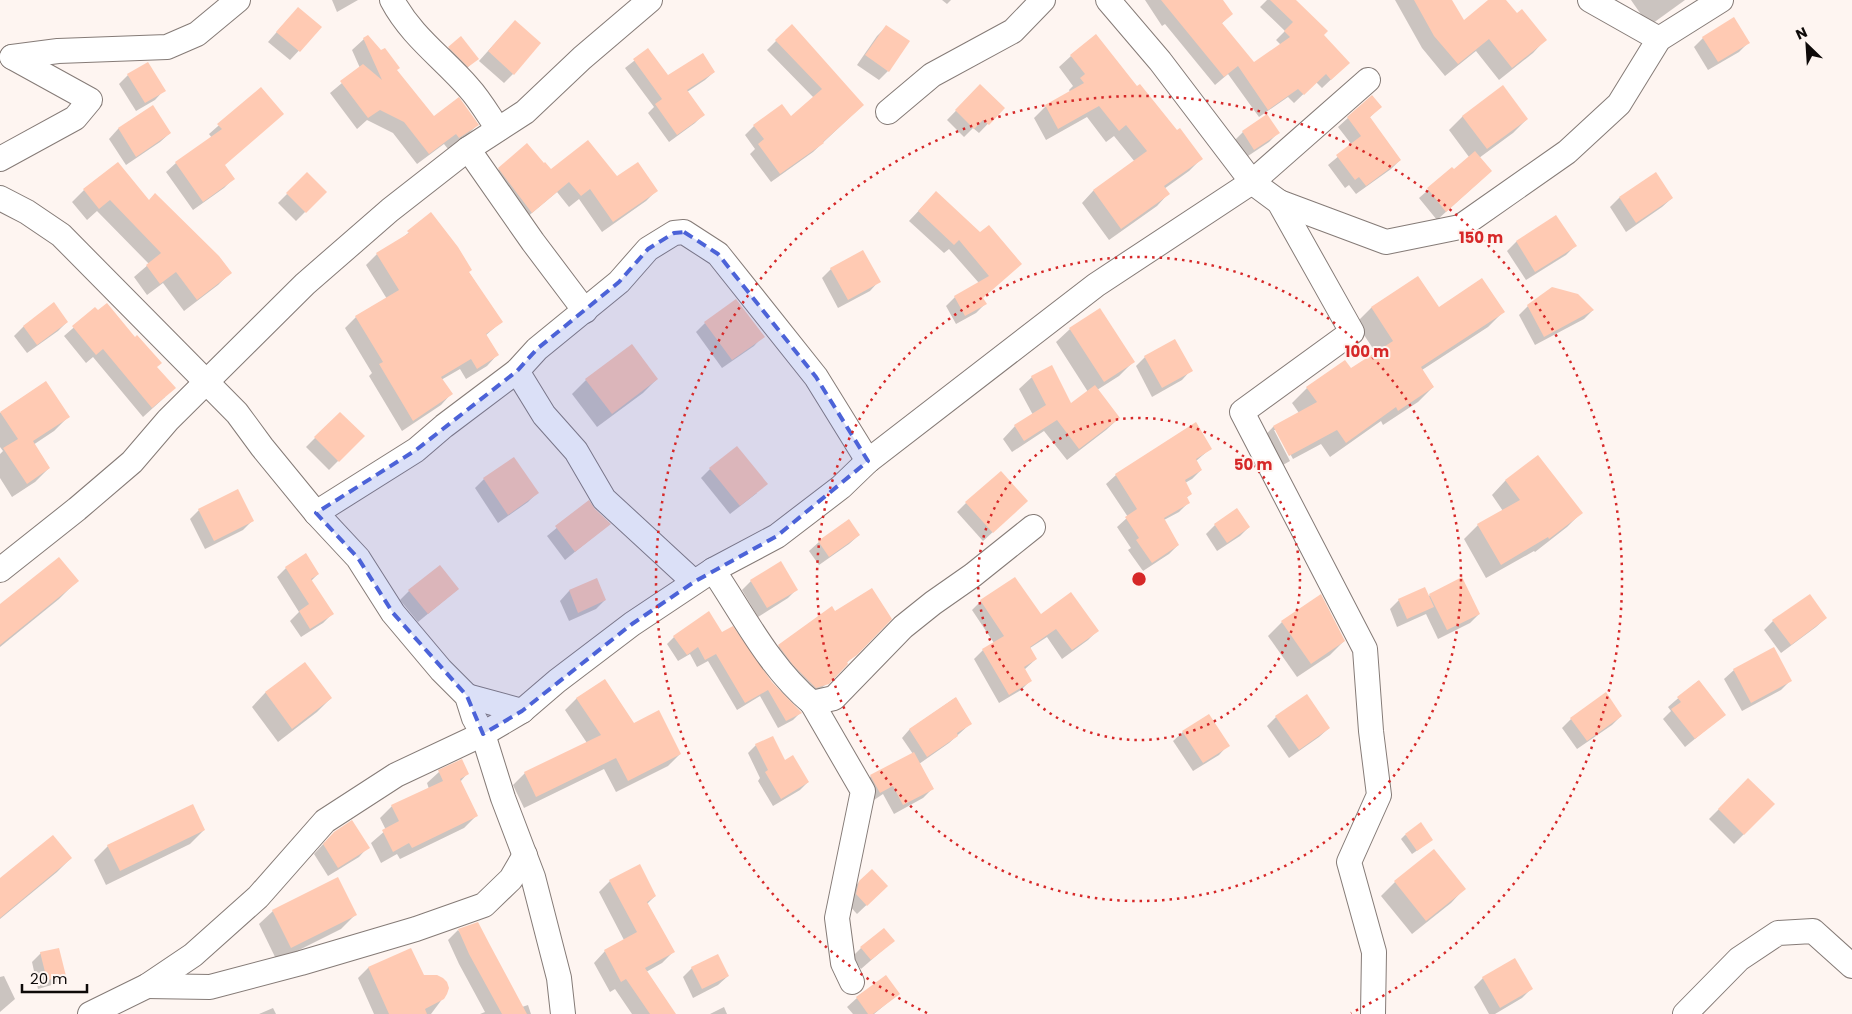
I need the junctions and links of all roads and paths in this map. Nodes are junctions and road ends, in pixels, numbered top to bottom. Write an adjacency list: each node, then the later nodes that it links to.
1 (238, 0): 13 (street)
2 (392, 0): 11 (street)
3 (650, 0): 11 (street)
4 (1043, 0): 10 (street)
5 (1108, 0): 14 (street)
6 (1590, 0): 8 (street)
7 (1721, 0): 8 (street)
8 (1659, 39): 16 (street)
9 (1368, 80): 14 (street)
10 (888, 112)
11 (498, 129): 12 (street)
12 (468, 148): 17 (street); 19 (street)
13 (0, 159)
14 (1252, 182): 16 (street); 20 (street)
15 (0, 198): 19 (street)
16 (1279, 202): 35 (street)
17 (585, 311): 18 (street); 20 (street)
18 (517, 371): 21 (street); 24 (street)
19 (206, 382): 21 (street); 23 (street)
20 (868, 461): 24 (street)
21 (316, 513): 25 (street)
22 (1033, 527): 26 (street)
23 (0, 570)
24 (704, 576): 26 (street); 27 (street)
25 (467, 696): 27 (street); 28 (street)
26 (812, 703): 31 (street)
27 (522, 711): 28 (street)
28 (483, 734): 29 (street); 32 (street)
29 (524, 854): 32 (street); 34 (street)
30 (1852, 966): 36 (street)
31 (852, 982)
32 (147, 986): 33 (street)
33 (90, 1014)
34 (564, 1014)
35 (1373, 1014)
36 (1685, 1014)

